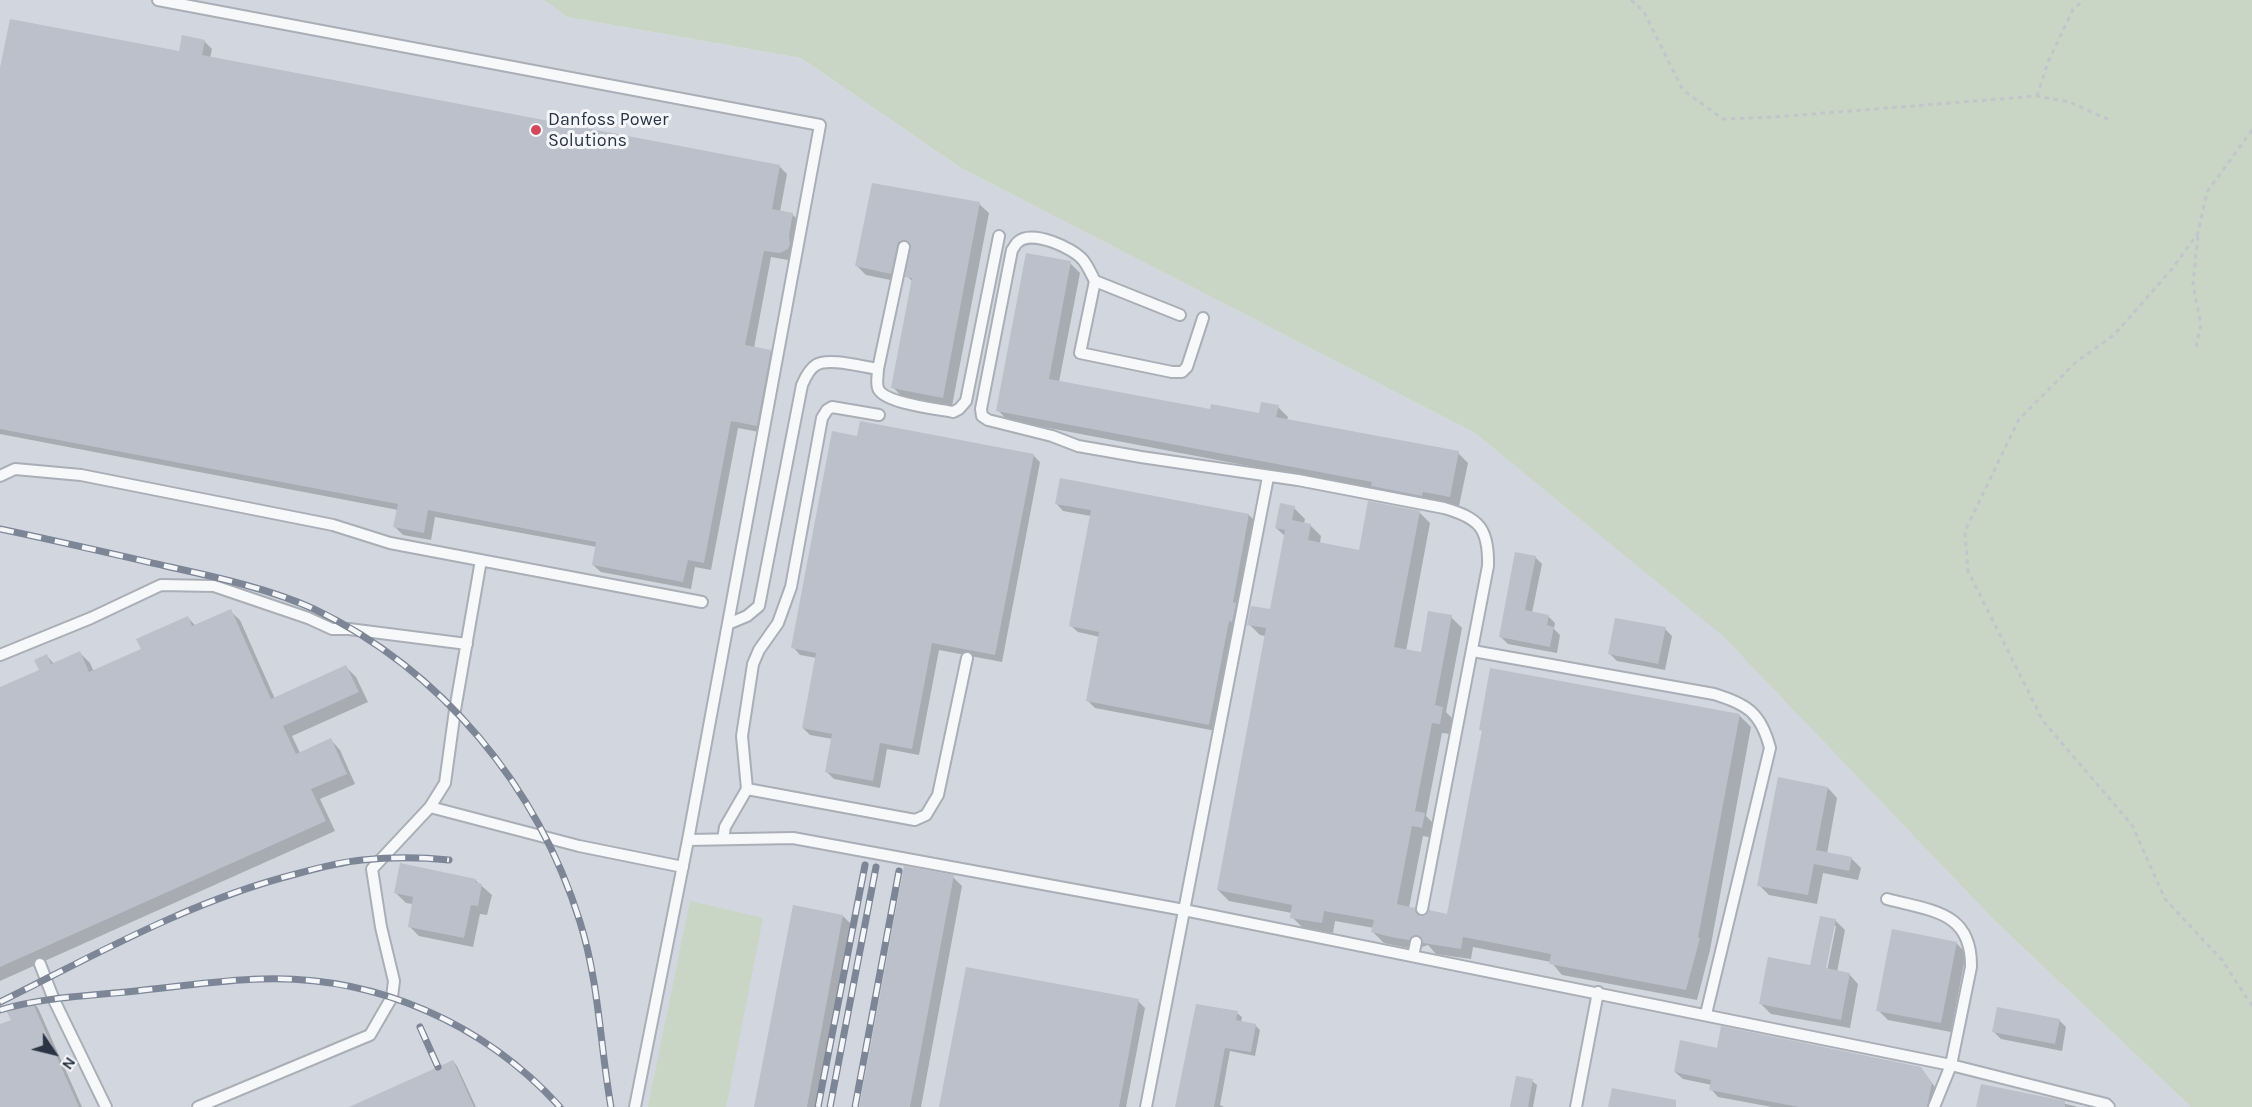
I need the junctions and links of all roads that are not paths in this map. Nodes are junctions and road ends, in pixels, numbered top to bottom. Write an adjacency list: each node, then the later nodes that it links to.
1 (158, 0): 13 (lane)
2 (999, 236): 7 (lane)
3 (904, 247): 7 (lane)
4 (1095, 281): 5 (lane); 6 (lane); 10 (lane)
5 (1179, 315)
6 (1203, 318)
7 (878, 369): 13 (lane)
8 (879, 415): 18 (lane)
9 (0, 476): 11 (lane)
10 (1268, 477): 15 (lane); 25 (lane)
11 (481, 560): 12 (lane); 14 (lane)
12 (702, 602)
13 (728, 624): 21 (lane)
14 (467, 644): 16 (lane); 19 (lane)
15 (1473, 651): 24 (lane); 30 (lane)
16 (0, 655)
17 (967, 658): 18 (lane)
18 (747, 789): 20 (lane)
19 (430, 807): 22 (lane); 33 (lane)
20 (723, 839): 21 (lane); 25 (lane)
21 (688, 840): 22 (lane)
22 (683, 867): 34 (lane)
23 (1887, 899): 31 (lane)
24 (1422, 909)
25 (1184, 910): 27 (lane); 35 (lane)
26 (1416, 942): 27 (lane)
27 (1413, 956): 29 (lane)
28 (40, 964): 32 (lane)
29 (1598, 992): 30 (lane); 36 (lane)
30 (1706, 1014): 31 (lane)
31 (1951, 1065): 37 (lane); 38 (lane)
32 (106, 1107)
33 (198, 1107)
34 (635, 1107)
35 (1146, 1107)
36 (1576, 1107)
37 (1934, 1107)
38 (2109, 1107)

